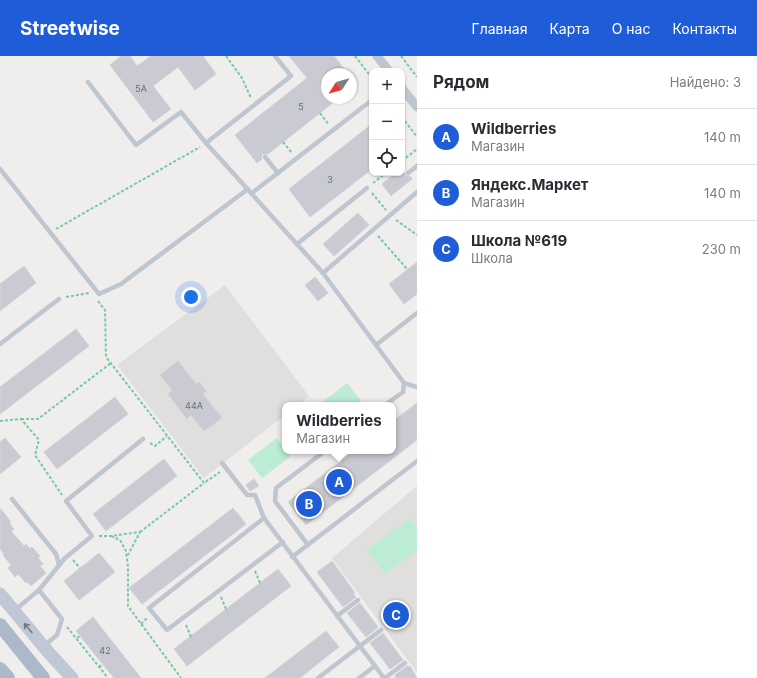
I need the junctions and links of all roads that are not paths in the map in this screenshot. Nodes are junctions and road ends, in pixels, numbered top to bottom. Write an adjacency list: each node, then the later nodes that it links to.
1 (274, 56): 8 (lane)
2 (377, 56): 3 (street)
3 (387, 68)
4 (88, 82): 8 (lane)
5 (405, 92): 7 (street)
6 (369, 102): 12 (lane)
7 (417, 107)
8 (206, 143): 15 (lane)
9 (265, 157): 12 (lane)
10 (417, 166): 13 (lane)
11 (0, 169): 15 (lane)
12 (278, 173): 17 (lane)
13 (408, 173)
14 (368, 188): 18 (lane)
15 (248, 189): 17 (lane)
16 (417, 192): 19 (lane)
17 (252, 193): 18 (lane)
18 (297, 244): 19 (lane)
19 (324, 273): 23 (lane)
20 (59, 299): 22 (lane)
21 (417, 313): 23 (lane)
22 (0, 344)
23 (376, 344): 24 (lane)
24 (404, 383): 25 (lane); 26 (lane)
25 (417, 387)
26 (389, 402)
27 (143, 439): 36 (lane)
28 (321, 454): 34 (lane)
29 (417, 461): 34 (lane)
30 (222, 463): 32 (lane)
31 (12, 499): 36 (lane)
32 (264, 518): 33 (lane); 33 (lane)
33 (282, 542): 35 (lane)
34 (308, 545): 35 (lane)
35 (292, 556): 41 (lane)
36 (59, 564): 37 (lane)
37 (39, 590): 40 (lane); 45 (lane)
38 (0, 594): 40 (street)
39 (358, 600): 41 (lane)
40 (13, 610): 45 (street, one-way to 40)
41 (337, 616): 44 (lane)
42 (0, 625): 50 (main road)
43 (380, 630): 44 (lane)
44 (360, 646): 47 (lane); 52 (lane)
45 (44, 647): 51 (street)
46 (405, 663): 54 (lane)
47 (375, 666): 53 (lane); 54 (lane)
48 (0, 669): 49 (main road)
49 (8, 678)
50 (43, 678)
51 (72, 678)
52 (318, 678)
53 (359, 678)
54 (384, 678)

